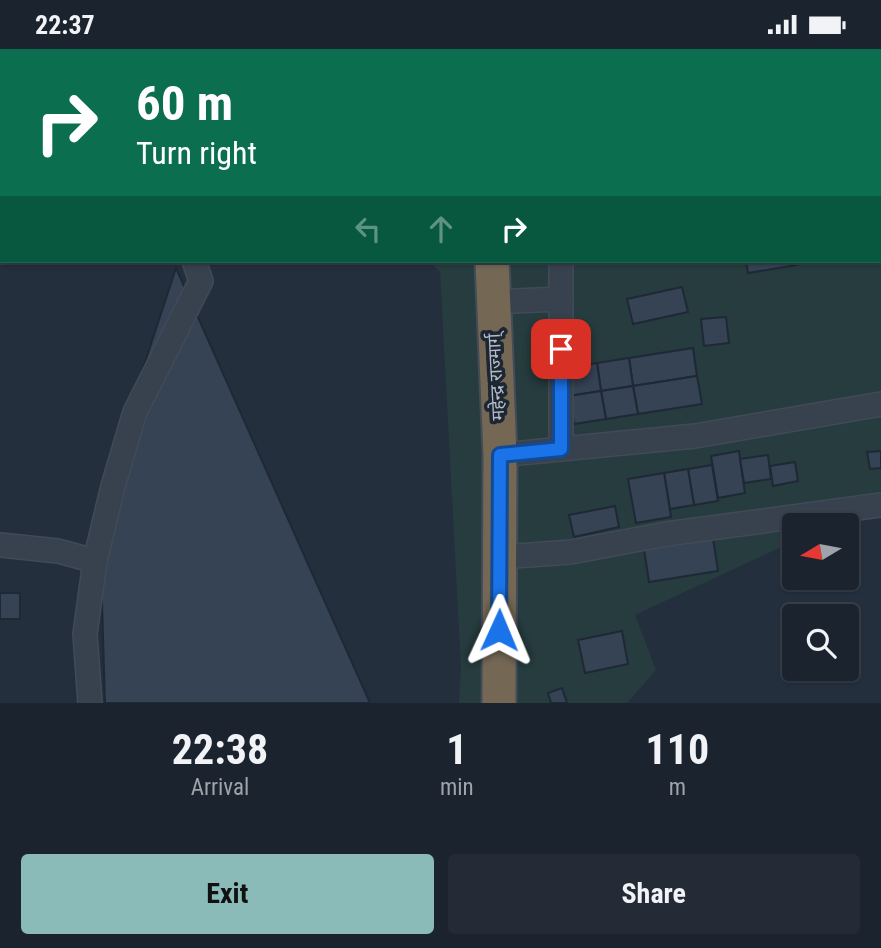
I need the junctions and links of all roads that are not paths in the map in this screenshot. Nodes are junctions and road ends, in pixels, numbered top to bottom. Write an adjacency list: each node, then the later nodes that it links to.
1 (195, 263): 12 (street)
2 (492, 263): 5 (highway, महेन्द्र राज्मार्ग्)
3 (561, 263): 4 (street)
4 (561, 299): 5 (street); 7 (street)
5 (492, 302): 8 (highway, महेन्द्र राज्मार्ग्)
6 (881, 404): 7 (street)
7 (561, 449): 8 (street)
8 (500, 455): 11 (highway, महेन्द्र राज्मार्ग्)
9 (881, 505): 11 (street)
10 (0, 545): 12 (street)
11 (500, 557): 14 (highway, महेन्द्र राज्मार्ग्)
12 (95, 561): 13 (street)
13 (90, 703)
14 (499, 703)

